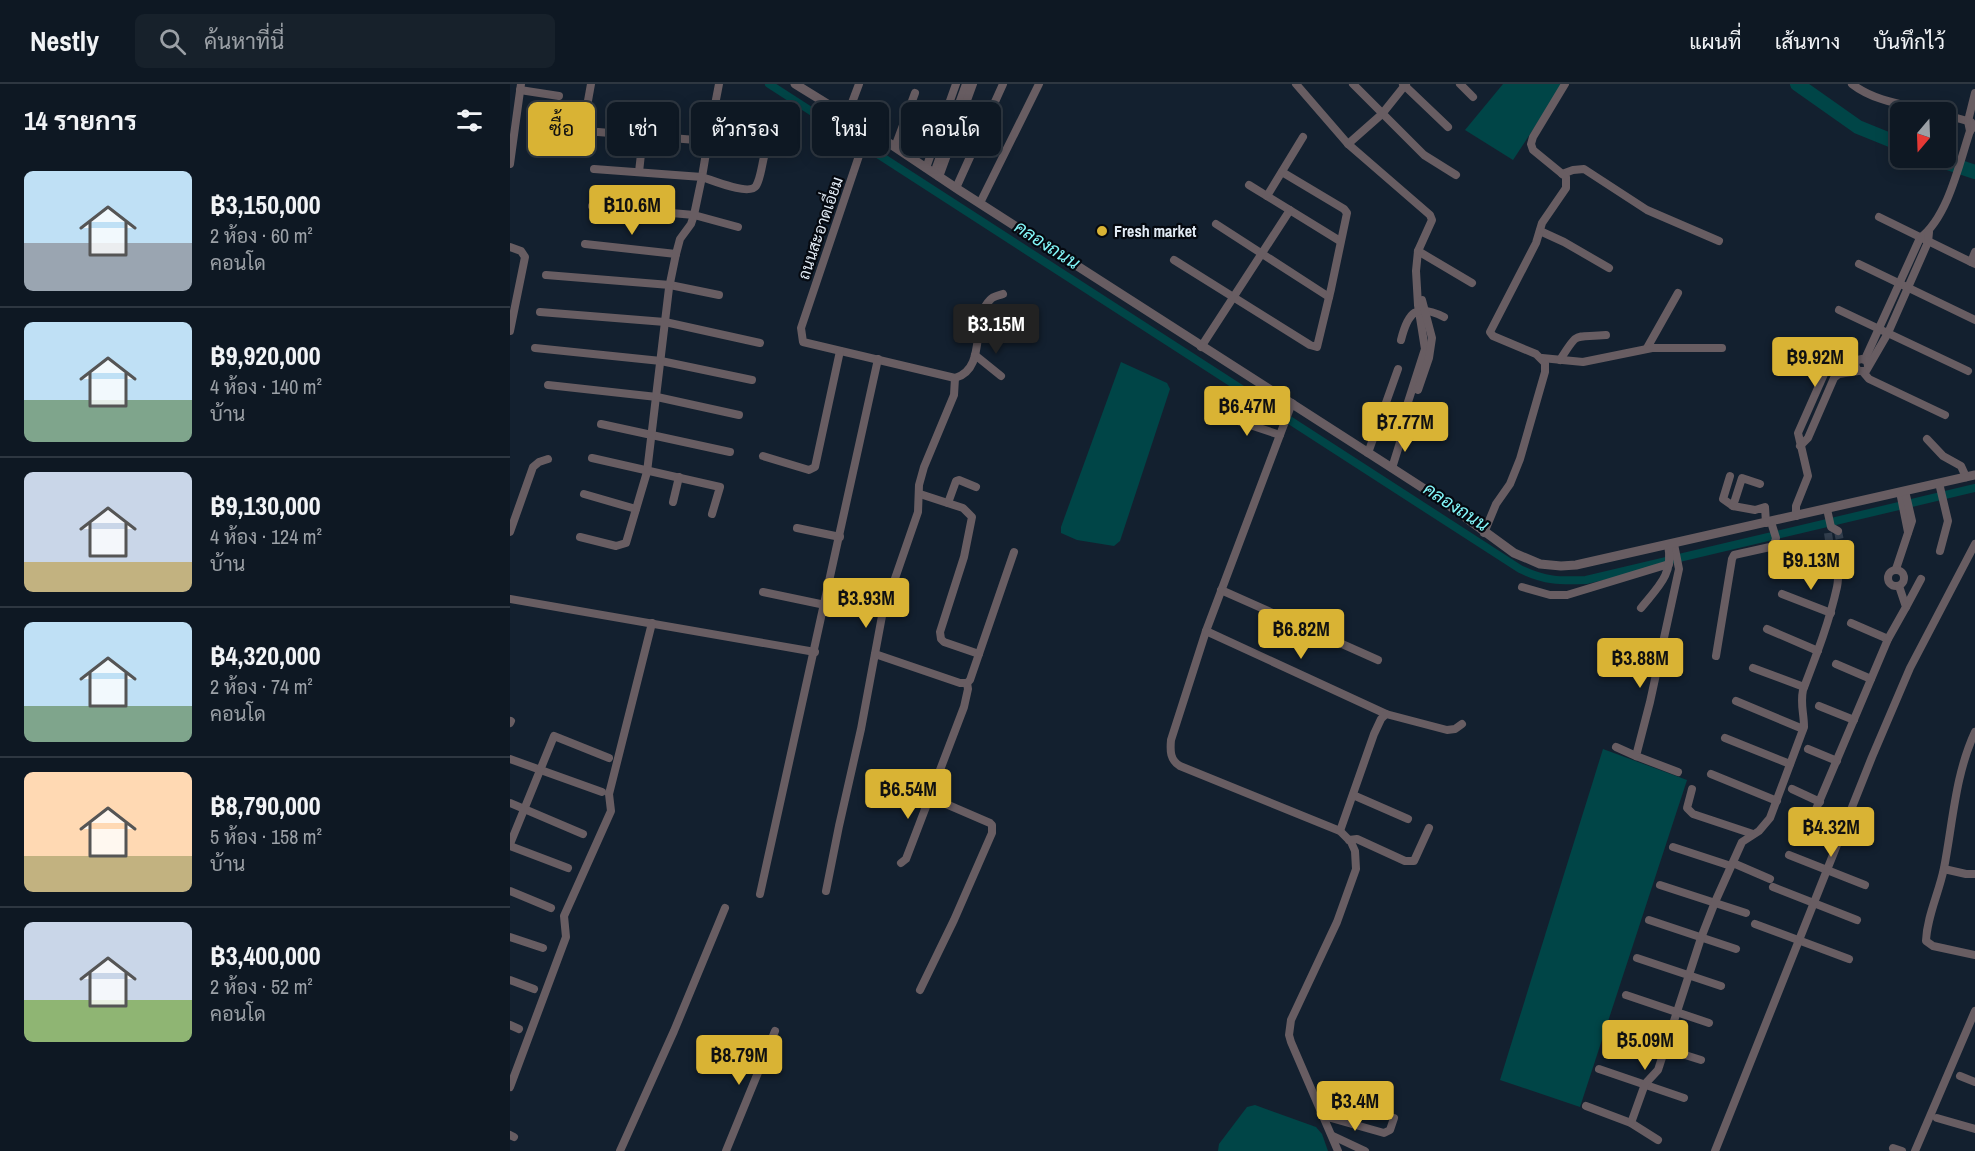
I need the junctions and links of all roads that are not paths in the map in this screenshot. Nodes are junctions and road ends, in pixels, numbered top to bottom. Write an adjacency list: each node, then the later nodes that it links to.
1 (591, 84): 21 (street)
2 (719, 84): 22 (street)
3 (795, 84): 23 (street)
4 (859, 84): 24 (street)
5 (956, 84): 45 (street)
6 (966, 84): 45 (street)
7 (973, 84): 45 (street)
8 (1003, 84): 50 (street)
9 (1039, 84): 52 (street)
10 (1296, 84): 35 (street)
11 (1353, 84): 26 (street)
12 (1460, 84): 20 (street)
13 (1565, 84): 46 (street)
14 (1852, 84): 25 (street)
15 (1404, 85): 26 (street); 29 (street)
16 (520, 87): 19 (street); 33 (street)
17 (915, 93): 36 (street)
18 (1975, 93): 28 (street)
19 (559, 96)
20 (1473, 97)
21 (588, 102)
22 (716, 102)
23 (824, 102)
24 (852, 102)
25 (1898, 102)
26 (1382, 114): 35 (street); 47 (street)
27 (1956, 119): 28 (street)
28 (1972, 125): 60 (street)
29 (1448, 127)
30 (598, 132): 31 (street)
31 (607, 133)
32 (1303, 137): 44 (street)
33 (512, 141): 41 (street)
34 (889, 144): 36 (street)
35 (1348, 144): 67 (street)
36 (895, 147): 45 (street)
37 (641, 156): 43 (street)
38 (706, 156): 48 (street)
39 (764, 156): 48 (street)
40 (858, 156): 101 (street, ถนนสะอาดเอี่ยม)
41 (510, 164)
42 (594, 169): 43 (street)
43 (639, 172): 48 (street)
44 (1282, 172): 51 (street); 62 (street)
45 (933, 173): 50 (street)
46 (1562, 174): 59 (street); 63 (street)
47 (1456, 175)
48 (702, 177): 55 (street)
49 (1250, 185): 51 (street)
50 (956, 188): 52 (street)
51 (1267, 196): 54 (street)
52 (980, 204): 97 (street)
53 (592, 206): 55 (street)
54 (1290, 210): 62 (street); 70 (street)
55 (694, 215): 58 (street); 69 (street)
56 (1879, 217): 61 (street)
57 (1216, 224): 70 (street)
58 (738, 227)
59 (1540, 231): 74 (street); 104 (street)
60 (1929, 232): 61 (street); 64 (street)
61 (1920, 238): 64 (street); 77 (street)
62 (1340, 241): 84 (street)
63 (1719, 241)
64 (1928, 242): 72 (street); 79 (street)
65 (585, 244): 69 (street)
66 (510, 248): 92 (street)
67 (1418, 251): 76 (street); 85 (street)
68 (1975, 252): 72 (street)
69 (676, 254): 78 (street)
70 (1262, 254): 83 (street); 84 (street)
71 (1174, 260): 83 (street)
72 (1973, 263)
73 (1859, 264): 77 (street)
74 (1610, 268)
75 (546, 275): 78 (street)
76 (1472, 283)
77 (1899, 283): 79 (street); 91 (street)
78 (670, 285): 82 (street); 90 (street)
79 (1908, 287): 89 (street); 93 (street)
80 (1678, 293): 99 (street)
81 (1003, 294): 103 (street)
82 (719, 295)
83 (1233, 297): 84 (street); 97 (street)
84 (1329, 297)
85 (1421, 310): 88 (street); 95 (street); 131 (street)
86 (1839, 310): 91 (street)
87 (540, 312): 90 (street)
88 (1444, 317)
89 (1975, 320)
90 (665, 322): 96 (street); 107 (street)
91 (1879, 328): 93 (street); 109 (street)
92 (510, 331)
93 (1888, 333): 109 (street); 111 (street)
94 (1606, 334): 106 (street)
95 (1401, 340)
96 (760, 342)
97 (1201, 346): 117 (street)
98 (535, 348): 107 (street)
99 (1647, 348): 100 (street); 106 (street)
100 (1722, 348)
101 (840, 351): 105 (street); 128 (street)
102 (1818, 354): 108 (street)
103 (975, 355): 112 (street); 113 (street)
104 (1542, 358): 106 (street); 153 (street)
105 (878, 359): 113 (street); 155 (street)
106 (1560, 360)
107 (661, 361): 114 (street); 116 (street)
108 (1832, 365): 109 (street); 125 (street)
109 (1864, 367): 119 (street); 125 (street)
110 (1398, 369): 127 (street)
111 (1968, 371)
112 (1000, 376)
113 (955, 378): 140 (street)
114 (752, 380)
115 (548, 385): 116 (street)
116 (657, 397): 118 (street); 123 (street)
117 (1290, 407): 122 (street); 127 (street)
118 (739, 415)
119 (1945, 415)
120 (1223, 416): 122 (street)
121 (601, 424): 123 (street)
122 (1281, 431): 168 (street)
123 (652, 435): 126 (street); 132 (street)
124 (1927, 439): 133 (street)
125 (1800, 446): 148 (street)
126 (730, 452)
127 (1368, 453): 131 (street)
128 (763, 456)
129 (592, 458): 132 (street)
130 (548, 459): 152 (street)
131 (1390, 467): 153 (street)
132 (647, 470): 135 (street); 145 (street)
133 (1973, 475): 137 (street)
134 (1730, 476): 144 (street)
135 (679, 477): 142 (street); 147 (street)
136 (1760, 484): 144 (street)
137 (1940, 485): 141 (street); 159 (street)
138 (976, 487): 143 (street)
139 (584, 494): 145 (street)
140 (920, 494): 143 (street); 183 (street)
141 (1903, 494): 146 (street); 163 (street)
142 (673, 502)
143 (948, 503): 184 (street)
144 (1733, 506): 149 (street)
145 (636, 509): 154 (street)
146 (1827, 511): 148 (street); 151 (street)
147 (712, 514)
148 (1797, 516): 149 (street)
149 (1770, 524): 157 (street); 185 (street)
150 (797, 528): 155 (street)
151 (1832, 529)
152 (510, 532)
153 (1484, 533): 157 (street)
154 (580, 537)
155 (840, 537): 172 (street)
156 (1975, 544): 233 (street)
157 (1671, 546): 162 (street); 202 (street)
158 (1830, 547): 164 (street)
159 (1940, 551)
160 (1014, 552): 184 (street)
161 (1796, 558): 164 (street)
162 (1670, 562): 167 (street); 174 (street)
163 (1896, 569): 166 (street); 166 (street)
164 (1840, 574): 175 (street)
165 (1921, 579): 173 (street)
166 (1899, 585): 173 (street)
167 (1522, 587)
168 (1221, 590): 179 (street); 186 (street)
169 (763, 592): 172 (street)
170 (1782, 594): 175 (street)
171 (510, 599): 176 (street)
172 (825, 605): 182 (street)
173 (1906, 607): 180 (street)
174 (1641, 608)
175 (1831, 613): 181 (street)
176 (652, 623): 182 (street); 275 (street)
177 (1851, 623): 180 (street)
178 (1767, 629): 181 (street)
179 (1206, 631): 194 (street); 222 (street)
180 (1888, 639): 189 (street)
181 (1818, 651): 191 (street)
182 (815, 652): 239 (street)
183 (875, 654): 190 (street); 238 (street)
184 (979, 654): 190 (street)
185 (1716, 656)
186 (1378, 660)
187 (1836, 664): 189 (street)
188 (1753, 668): 191 (street)
189 (1871, 679): 195 (street)
190 (967, 683): 213 (street)
191 (1804, 687): 197 (street)
192 (1736, 702): 197 (street)
193 (1819, 706): 195 (street)
194 (1386, 714): 196 (street); 214 (street)
195 (1854, 720): 205 (street)
196 (1462, 724)
197 (1803, 729): 206 (street)
198 (1975, 732): 232 (street)
199 (1725, 738): 206 (street)
200 (1616, 747): 202 (street)
201 (1808, 749): 205 (street)
202 (1636, 756): 208 (street)
203 (609, 758): 207 (street)
204 (510, 759): 207 (street)
205 (1837, 761): 216 (street)
206 (1790, 764): 215 (street)
207 (539, 771): 212 (street); 218 (street)
208 (1678, 772)
209 (1711, 774): 215 (street)
210 (1692, 789): 224 (street)
211 (1792, 789): 216 (street)
212 (602, 792)
213 (932, 792): 229 (street); 260 (street)
214 (1353, 795): 219 (street); 222 (street)
215 (1777, 801): 224 (street)
216 (1820, 802): 220 (street)
217 (510, 803): 218 (street)
218 (524, 809): 223 (street); 226 (street)
219 (1408, 819)
220 (1811, 821)
221 (1429, 828): 225 (street)
222 (1341, 831): 225 (street)
223 (583, 834)
224 (1753, 834): 230 (street)
225 (1349, 840): 278 (street)
226 (510, 845): 231 (street)
227 (1673, 848): 230 (street)
228 (1789, 855): 233 (street)
229 (901, 863)
230 (1732, 864): 240 (street); 241 (street)
231 (568, 868)
232 (1944, 869): 234 (street); 253 (street)
233 (1827, 870): 236 (street); 241 (street)
234 (1975, 874)
235 (1660, 885): 240 (street)
236 (1864, 885)
237 (510, 891): 242 (street)
238 (826, 891)
239 (760, 894)
240 (1715, 902): 244 (street); 249 (street)
241 (1814, 903): 246 (street); 250 (street)
242 (551, 908)
243 (725, 908): 285 (street)
244 (1746, 912)
245 (1648, 920): 249 (street)
246 (1857, 920)
247 (1755, 924): 250 (street)
248 (510, 937): 251 (street)
249 (1701, 938): 252 (street); 256 (street)
250 (1799, 940): 255 (street); 289 (street)
251 (543, 948)
252 (1736, 949)
253 (1975, 955)
254 (1636, 958): 256 (street)
255 (1849, 959)
256 (1690, 975): 258 (street); 263 (street)
257 (510, 980): 259 (street)
258 (1721, 986)
259 (534, 989)
260 (920, 990)
261 (1626, 995): 263 (street)
262 (1975, 1011): 290 (street)
263 (1677, 1012): 264 (street); 269 (street)
264 (1709, 1023)
265 (510, 1025): 266 (street)
266 (519, 1029)
267 (775, 1031): 286 (street)
268 (1611, 1032): 269 (street)
269 (1666, 1049): 270 (street); 274 (street)
270 (1701, 1060)
271 (1599, 1069): 274 (street)
272 (1960, 1076): 273 (street)
273 (1975, 1082)
274 (1645, 1084): 276 (street); 281 (street)
275 (510, 1087)
276 (1684, 1098)
277 (1586, 1106): 281 (street)
278 (1324, 1116): 279 (street); 283 (street)
279 (1394, 1118)
280 (1937, 1118): 282 (street)
281 (1631, 1123): 284 (street)
282 (1975, 1129)
283 (1333, 1136): 287 (street); 288 (street)
284 (1658, 1140)
285 (620, 1151)
286 (726, 1151)
287 (1338, 1151)
288 (1365, 1151)
289 (1715, 1151)
290 (1915, 1151)

